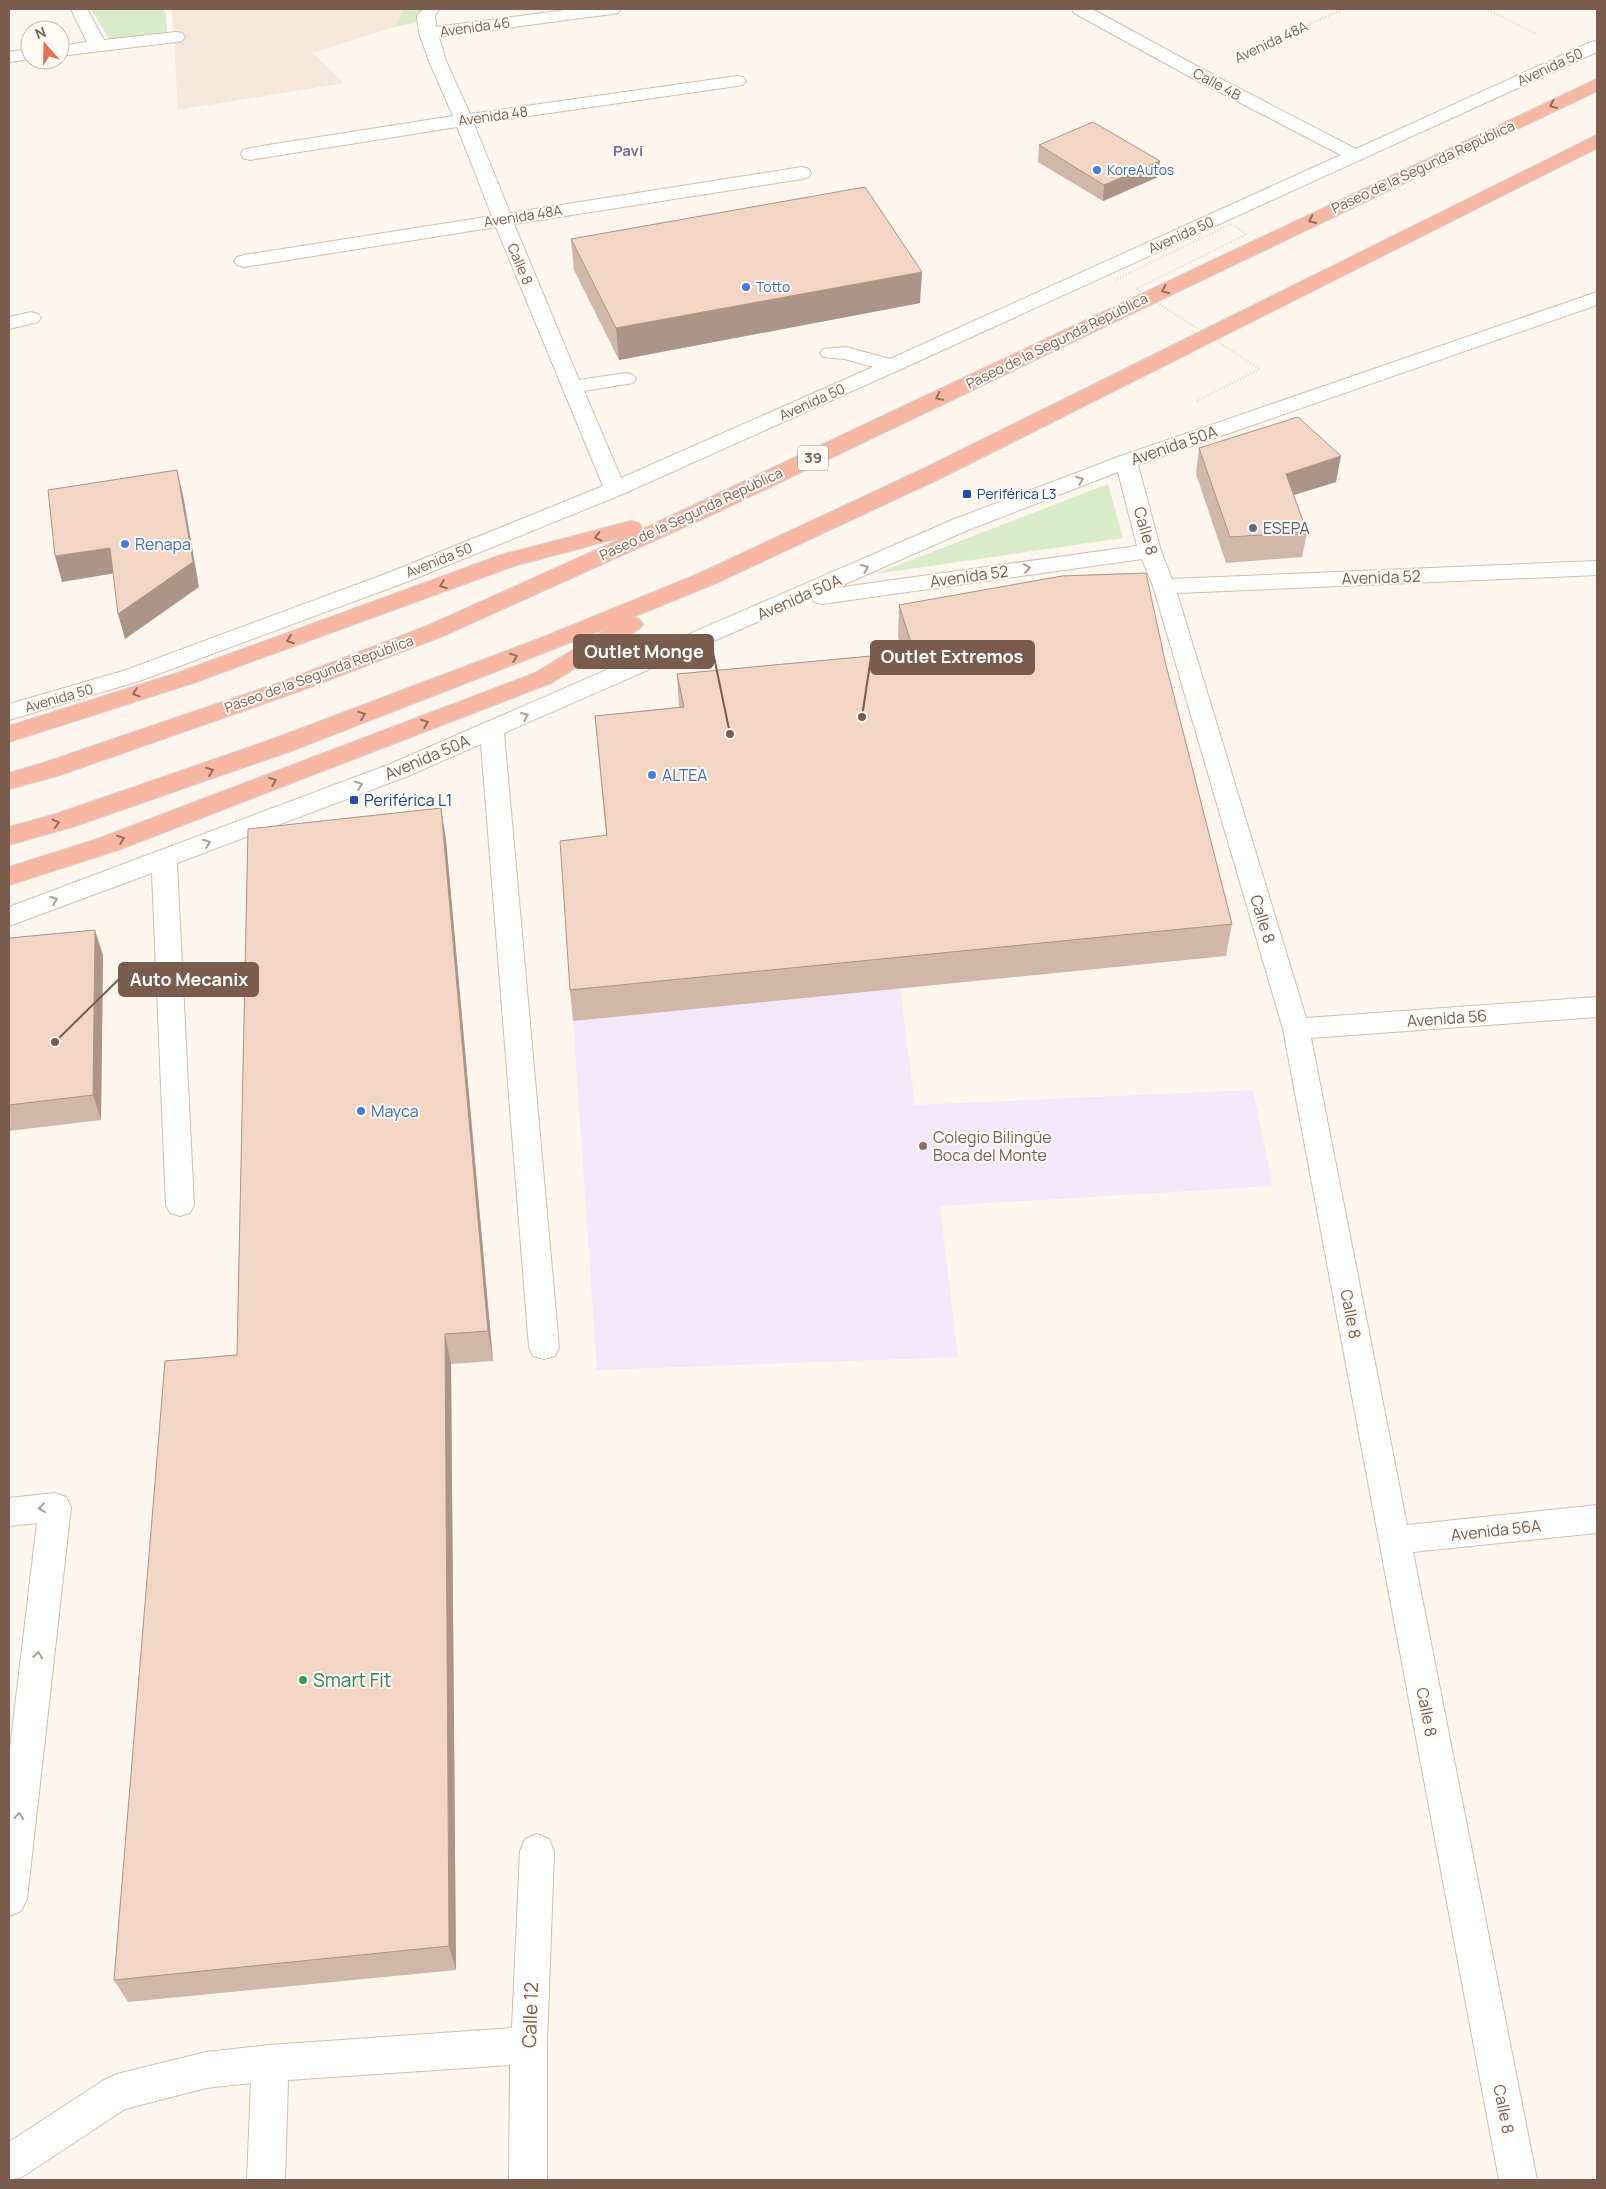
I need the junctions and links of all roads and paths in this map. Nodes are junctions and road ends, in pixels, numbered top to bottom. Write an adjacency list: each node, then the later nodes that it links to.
1 (79, 9): 9 (street)
2 (431, 9): 7 (street, Calle 8)
3 (612, 9): 7 (street, Avenida 46)
4 (1080, 9): 12 (street, Calle 4B)
5 (1343, 9): 12 (path, Avenida 48A)
6 (1486, 9): 11 (path)
7 (428, 34): 15 (street, Calle 8)
8 (176, 37): 9 (street)
9 (98, 46): 10 (street)
10 (70, 50)
11 (1588, 50): 18 (street, Avenida 50)
12 (1200, 75): 18 (street, Calle 4B)
13 (737, 81): 15 (street, Avenida 48)
14 (1597, 84): 33 (highway, Paseo de la Segunda República / 39, one-way to 33)
15 (464, 120): 17 (street, Avenida 48); 20 (street, Calle 8)
16 (1597, 141): 36 (highway)
17 (250, 154)
18 (1356, 156): 27 (street, Avenida 50)
19 (802, 173): 20 (street, Avenida 48A)
20 (502, 219): 21 (street, Avenida 48A); 29 (street, Calle 8)
21 (244, 260)
22 (1115, 280): 30 (path, bridge)
23 (1597, 298): 31 (street, Avenida 50A)
24 (31, 318): 25 (street)
25 (9, 323)
26 (830, 353): 27 (street)
27 (892, 366): 32 (street, Avenida 50)
28 (626, 379): 29 (street)
29 (572, 387): 32 (street, Calle 8)
30 (1197, 401)
31 (1126, 462): 34 (street, Calle 8); 38 (street, Avenida 50A, one-way to 31)
32 (615, 489): 39 (street, Avenida 50)
33 (712, 506): 41 (highway, one-way to 41); 42 (highway, Paseo de la Segunda República / 39)
34 (1150, 551): 37 (street, Calle 8); 38 (street, Avenida 52, one-way to 34)
35 (1597, 568): 37 (street, Avenida 52)
36 (706, 579): 43 (highway, one-way to 36); 45 (highway, one-way to 36)
37 (1164, 586): 48 (street, Calle 8)
38 (788, 602): 40 (street, Avenida 50A, one-way to 38)
39 (9, 712)
40 (492, 730): 44 (street, Avenida 50A, one-way to 40); 50 (street)
41 (9, 734)
42 (9, 781)
43 (9, 836)
44 (164, 859): 46 (street, Avenida 50A, one-way to 44); 49 (street)
45 (9, 876)
46 (9, 917)
47 (1597, 1007): 48 (street, Avenida 56)
48 (1296, 1029): 53 (street, Calle 8)
49 (180, 1205)
50 (544, 1347)
51 (9, 1512): 55 (street, one-way to 51)
52 (1597, 1519): 53 (street, Avenida 56A)
53 (1394, 1540): 61 (street, Calle 8)
54 (537, 1850): 56 (street, Calle 12)
55 (9, 1899)
56 (529, 2046): 57 (street); 60 (street, Calle 12)
57 (270, 2063): 58 (street); 59 (street)
58 (9, 2164)
59 (266, 2180)
60 (528, 2180)
61 (1518, 2180)

